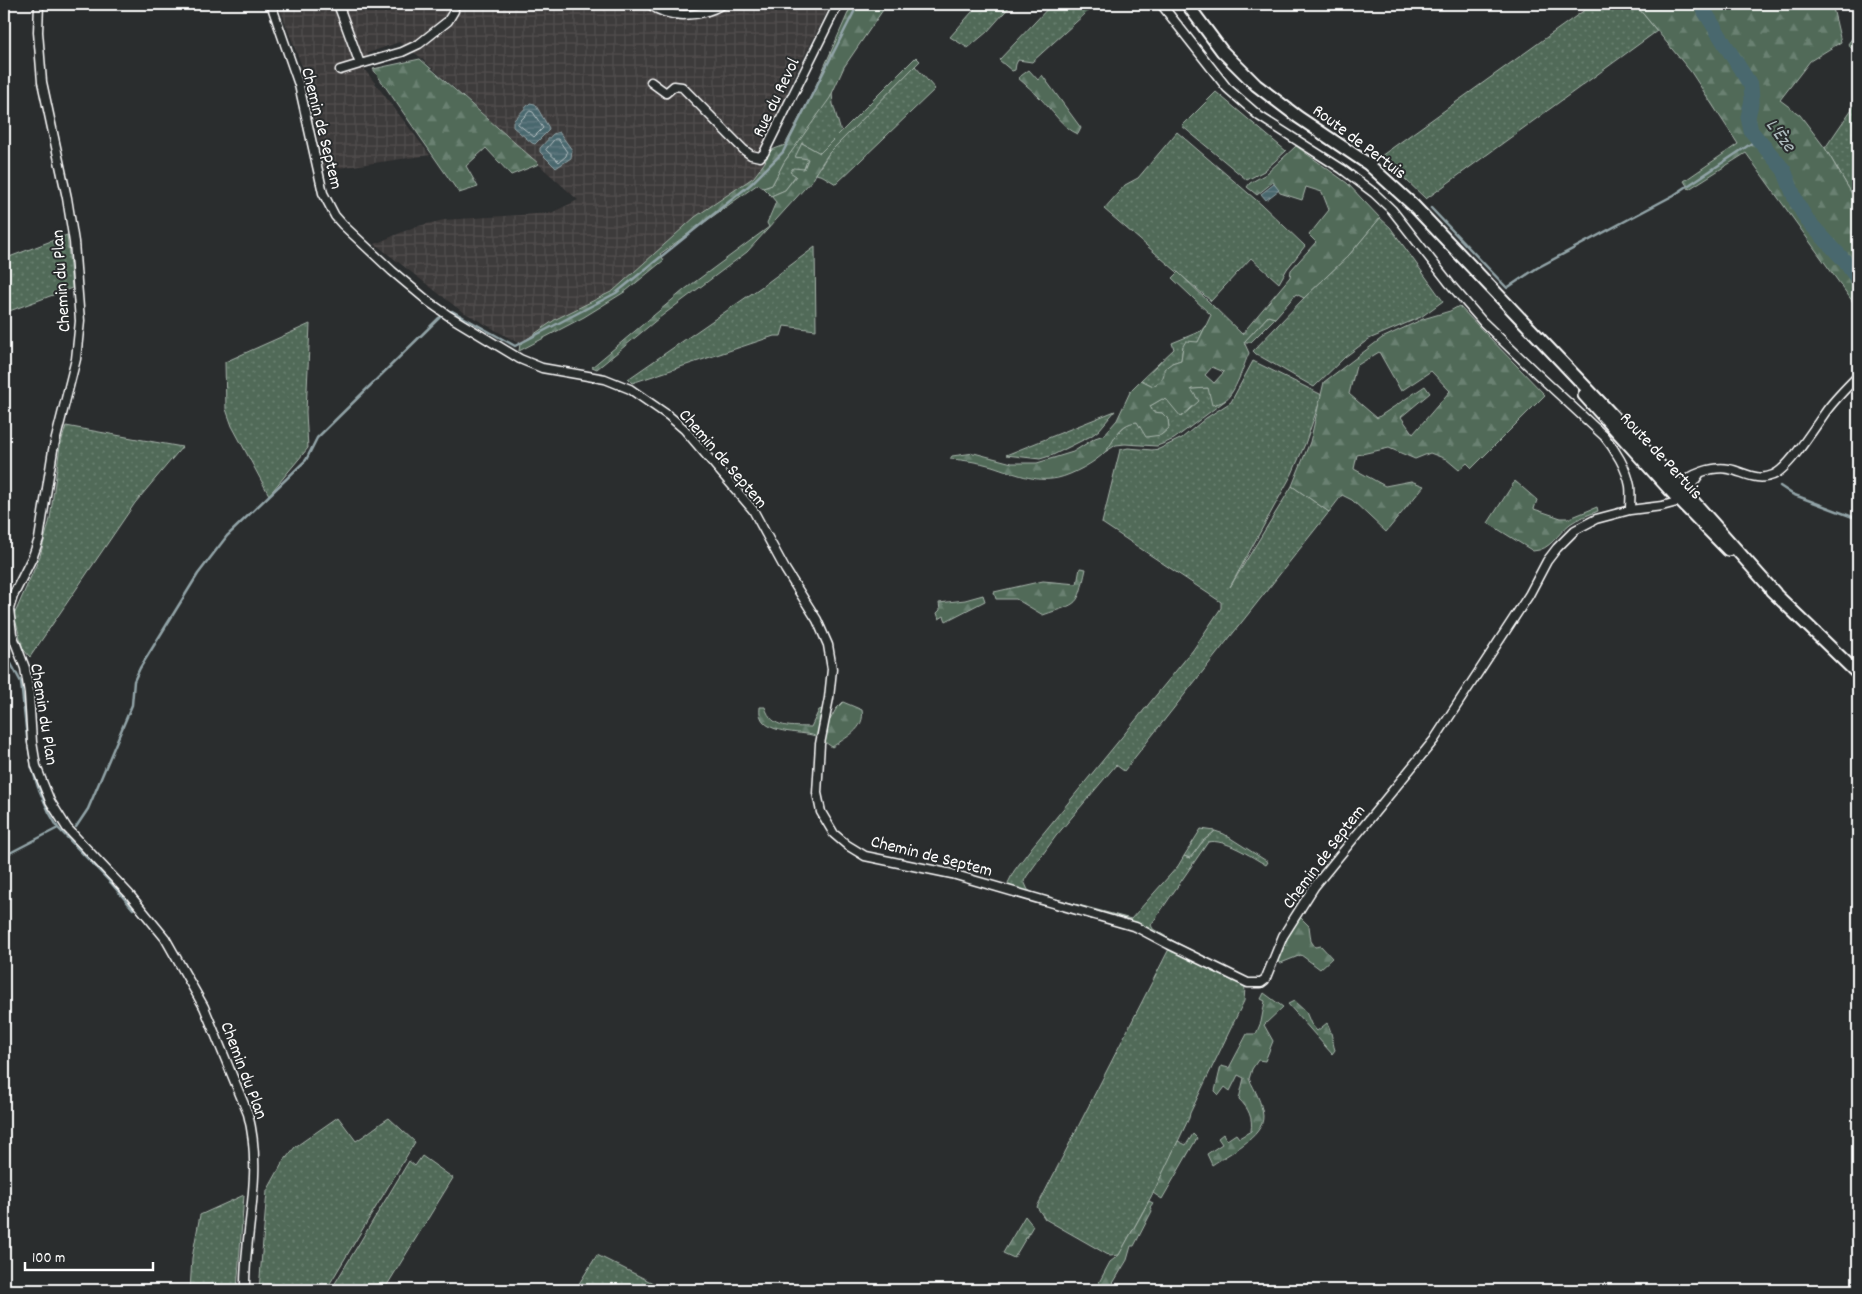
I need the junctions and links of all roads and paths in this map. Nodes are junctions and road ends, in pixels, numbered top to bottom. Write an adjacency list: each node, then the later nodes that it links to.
1 (39, 4): 16 (street, Chemin du Plan)
2 (271, 4): 15 (street, Chemin de Septem)
3 (338, 4): 10 (street)
4 (453, 4): 10 (street)
5 (649, 4): 6 (street)
6 (723, 4)
7 (838, 4): 12 (street, Rue du Revol)
8 (1161, 4): 15 (street)
9 (1187, 4): 14 (main road, Route de Pertuis)
10 (360, 64): 11 (street)
11 (340, 70)
12 (651, 82)
13 (1858, 376): 14 (street)
14 (1681, 493): 15 (street, Chemin de Septem); 17 (main road, Route de Pertuis)
15 (1630, 510)
16 (7, 619): 18 (street, Chemin du Plan)
17 (1858, 674)
18 (245, 1290)

